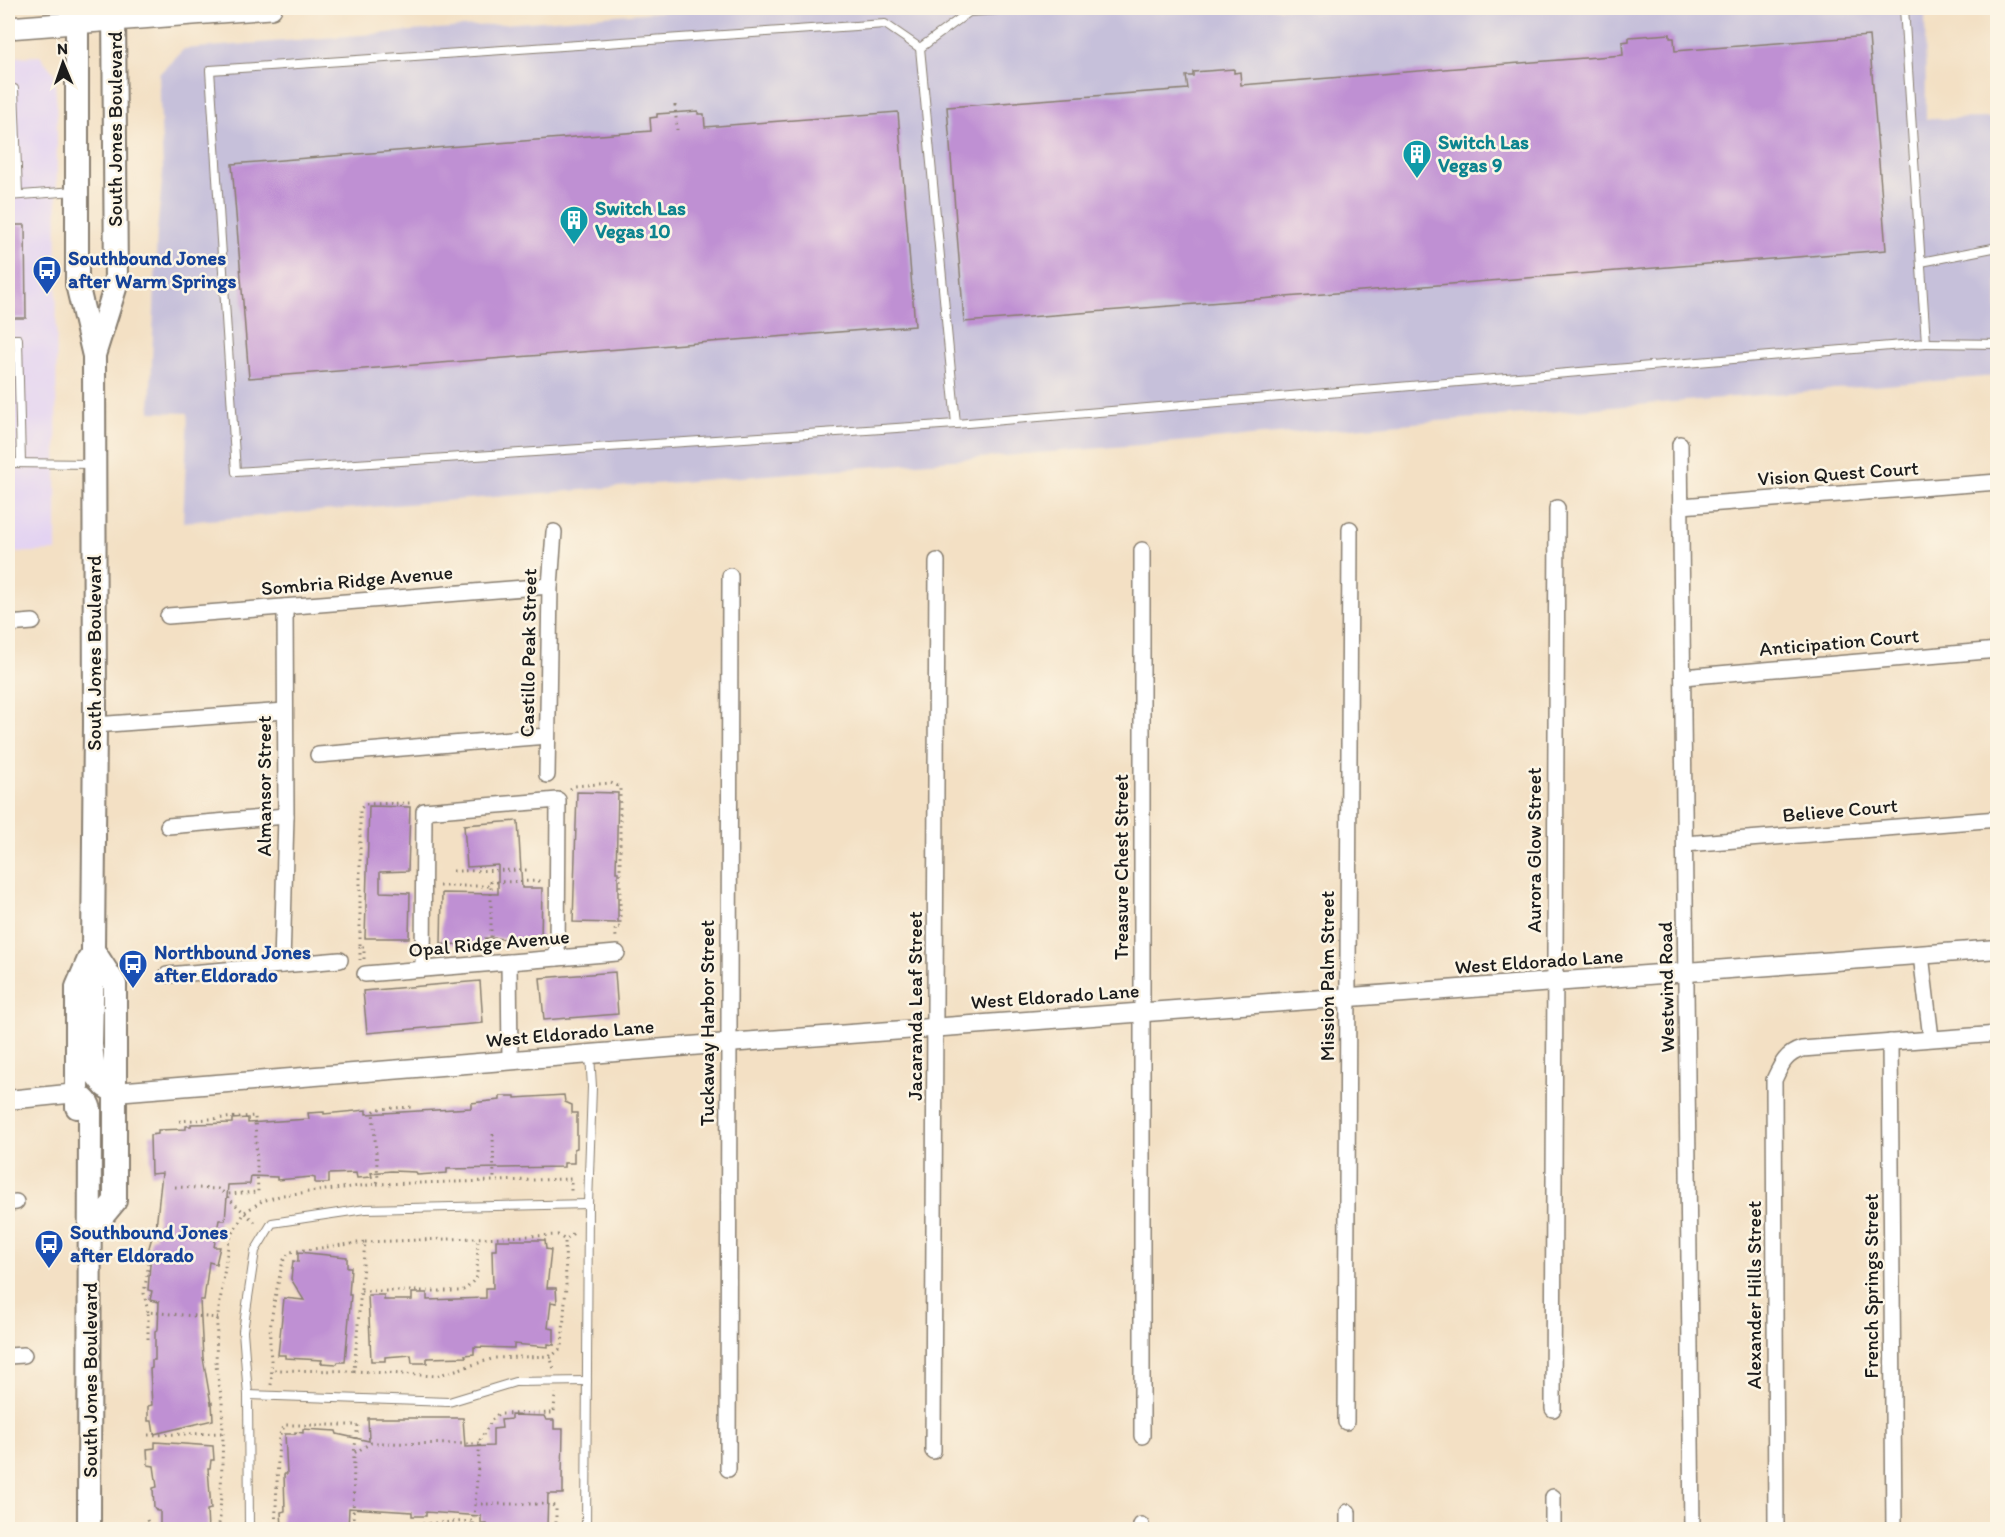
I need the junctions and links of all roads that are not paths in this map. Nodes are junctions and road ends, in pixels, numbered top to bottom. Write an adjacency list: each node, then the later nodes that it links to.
1 (271, 8): 4 (main road)
2 (1028, 8): 7 (lane)
3 (1904, 8): 13 (lane)
4 (114, 14): 5 (main road); 17 (main road, South Jones Boulevard)
5 (77, 16): 6 (main road); 9 (main road, South Jones Boulevard)
6 (8, 28)
7 (920, 48): 18 (lane); 18 (lane)
8 (8, 88): 10 (lane)
9 (77, 191): 10 (lane); 17 (main road, South Jones Boulevard)
10 (18, 194): 11 (lane)
11 (8, 196)
12 (1998, 247): 13 (lane)
13 (1921, 262): 15 (lane)
14 (8, 339): 20 (lane)
15 (1926, 344): 16 (lane); 18 (lane)
16 (1998, 344)
17 (94, 356): 22 (main road, South Jones Boulevard)
18 (956, 424)
19 (1680, 444): 24 (street, Westwind Road)
20 (21, 462): 21 (lane); 22 (lane)
21 (8, 463)
22 (94, 465): 39 (main road, South Jones Boulevard)
23 (1998, 482): 24 (street, Vision Quest Court)
24 (1681, 506): 37 (street, Westwind Road)
25 (1557, 508): 59 (street, Aurora Glow Street)
26 (1350, 530): 60 (street, Mission Palm Street)
27 (554, 531): 31 (street, Castillo Peak Street)
28 (1142, 550): 61 (street, Treasure Chest Street)
29 (937, 561): 62 (street, Jacaranda Leaf Street)
30 (730, 576): 66 (street, Tuckaway Harbor Street)
31 (550, 586): 32 (street, Sombria Ridge Avenue); 40 (street, Castillo Peak Street)
32 (285, 607): 33 (street, Sombria Ridge Avenue); 38 (street, Almansor Street)
33 (168, 616)
34 (33, 622): 35 (street)
35 (8, 624)
36 (1998, 650): 37 (street, Anticipation Court)
37 (1683, 677): 46 (street, Westwind Road)
38 (285, 711): 39 (street); 43 (street, Almansor Street)
39 (95, 725): 48 (main road, South Jones Boulevard)
40 (547, 736): 41 (street); 42 (street, Castillo Peak Street)
41 (318, 755)
42 (547, 775)
43 (286, 816): 45 (street); 54 (street, Almansor Street)
44 (1998, 819): 46 (street, Believe Court)
45 (168, 825)
46 (1685, 844): 56 (street, Westwind Road)
47 (1998, 949): 50 (street, West Eldorado Lane)
48 (93, 950): 69 (main road); 70 (main road, South Jones Boulevard)
49 (617, 953): 51 (street, Opal Ridge Avenue)
50 (1921, 955): 56 (street, West Eldorado Lane); 64 (street)
51 (557, 958): 53 (street, Opal Ridge Avenue); 55 (street)
52 (340, 960): 54 (street)
53 (509, 962): 55 (street, Opal Ridge Avenue); 68 (street)
54 (282, 965): 58 (street)
55 (423, 969): 57 (street, Opal Ridge Avenue)
56 (1687, 972): 59 (street, West Eldorado Lane); 90 (street, Westwind Road)
57 (365, 974)
58 (167, 975)
59 (1554, 982): 60 (street, West Eldorado Lane); 78 (street, Aurora Glow Street)
60 (1348, 997): 61 (street, West Eldorado Lane); 79 (street, Mission Palm Street)
61 (1143, 1012): 62 (street, West Eldorado Lane); 80 (street, Treasure Chest Street)
62 (936, 1028): 66 (street, West Eldorado Lane); 81 (street, Jacaranda Leaf Street)
63 (1998, 1035): 64 (street)
64 (1931, 1038): 65 (street)
65 (1890, 1042): 91 (street, Alexander Hills Street); 92 (street, French Springs Street)
66 (728, 1043): 67 (street, West Eldorado Lane); 82 (street, Tuckaway Harbor Street)
67 (590, 1054): 68 (street, West Eldorado Lane); 72 (lane)
68 (510, 1060): 69 (street, West Eldorado Lane)
69 (115, 1092): 73 (main road)
70 (77, 1094): 71 (street); 73 (main road, South Jones Boulevard)
71 (8, 1100)
72 (588, 1204): 76 (lane); 77 (lane)
73 (91, 1230): 86 (main road, South Jones Boulevard)
74 (24, 1355): 75 (street)
75 (8, 1356)
76 (586, 1381): 77 (lane); 87 (lane)
77 (248, 1395): 85 (lane)
78 (1553, 1409)
79 (1346, 1422)
80 (1142, 1436)
81 (933, 1451)
82 (728, 1469)
83 (1553, 1497): 89 (street)
84 (1348, 1512): 88 (street)
85 (249, 1527)
86 (89, 1530)
87 (586, 1530)
88 (1348, 1530)
89 (1553, 1530)
90 (1692, 1530)
91 (1776, 1530)
92 (1894, 1530)

